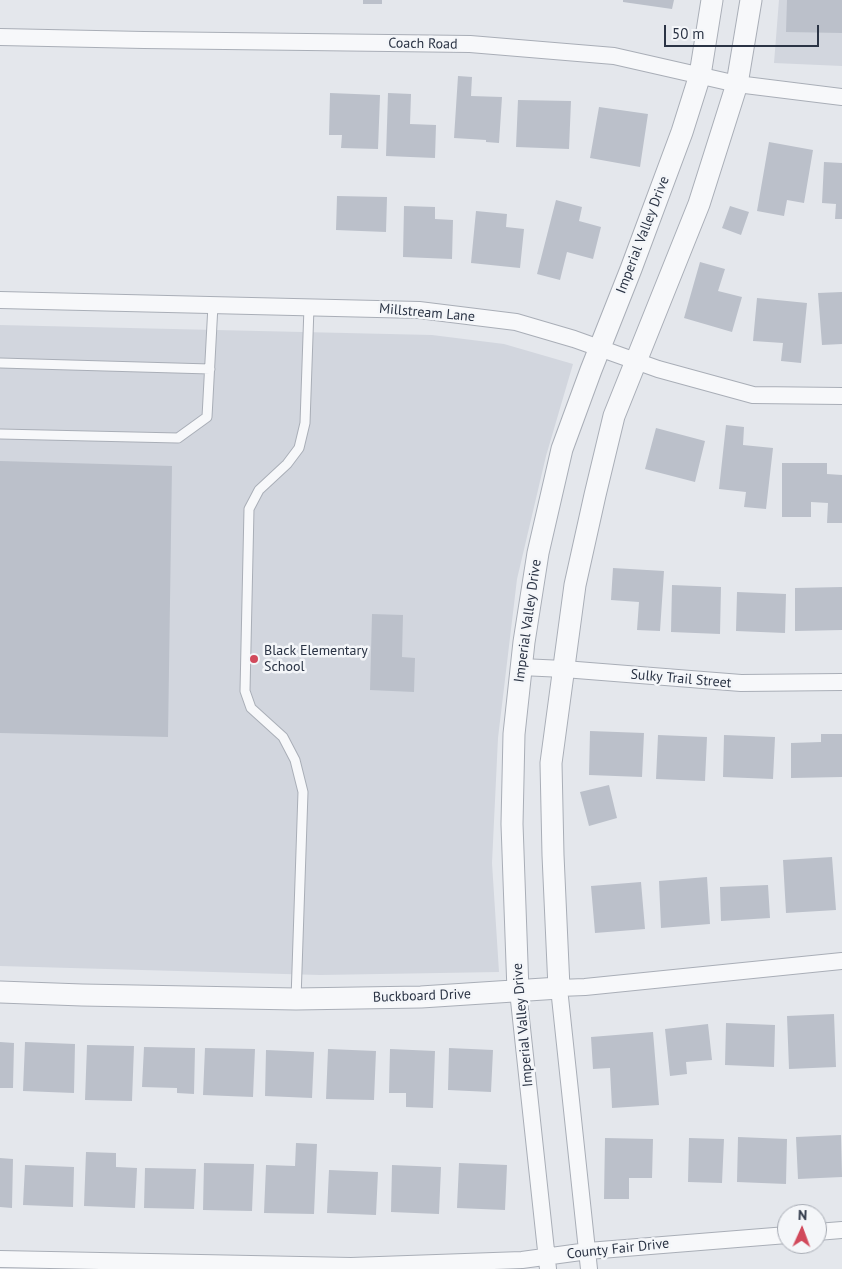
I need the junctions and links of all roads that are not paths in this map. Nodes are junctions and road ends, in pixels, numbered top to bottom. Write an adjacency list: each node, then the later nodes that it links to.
1 (712, 0): 4 (street, Imperial Valley Drive)
2 (751, 0): 5 (street)
3 (0, 37): 4 (street, Coach Road)
4 (700, 75): 5 (street, Coach Road); 10 (street, Imperial Valley Drive)
5 (737, 84): 6 (street, Coach Road); 11 (street)
6 (842, 97)
7 (0, 300): 8 (street, Millstream Lane)
8 (213, 305): 9 (street, Millstream Lane); 13 (lane)
9 (309, 307): 10 (street, Millstream Lane); 23 (lane)
10 (599, 348): 11 (street, Millstream Lane); 16 (street, Imperial Valley Drive)
11 (636, 362): 14 (street, Millstream Lane); 17 (street)
12 (0, 363): 13 (lane)
13 (210, 369): 15 (lane)
14 (842, 396)
15 (0, 434)
16 (521, 667): 17 (street, Sulky Trail Street); 21 (street, Imperial Valley Drive)
17 (564, 669): 18 (street, Sulky Trail Street); 20 (street)
18 (842, 682)
19 (842, 961): 20 (street, Buckboard Drive)
20 (559, 988): 21 (street, Buckboard Drive); 27 (street)
21 (518, 991): 23 (street, Buckboard Drive); 29 (street, Imperial Valley Drive)
22 (0, 992): 23 (street, Buckboard Drive)
23 (296, 999)
24 (842, 1230): 25 (street)
25 (827, 1231)
26 (777, 1235): 27 (street, County Fair Drive)
27 (588, 1251): 29 (street, County Fair Drive); 30 (street)
28 (0, 1259): 29 (street, County Fair Drive)
29 (547, 1263)
30 (589, 1269)

